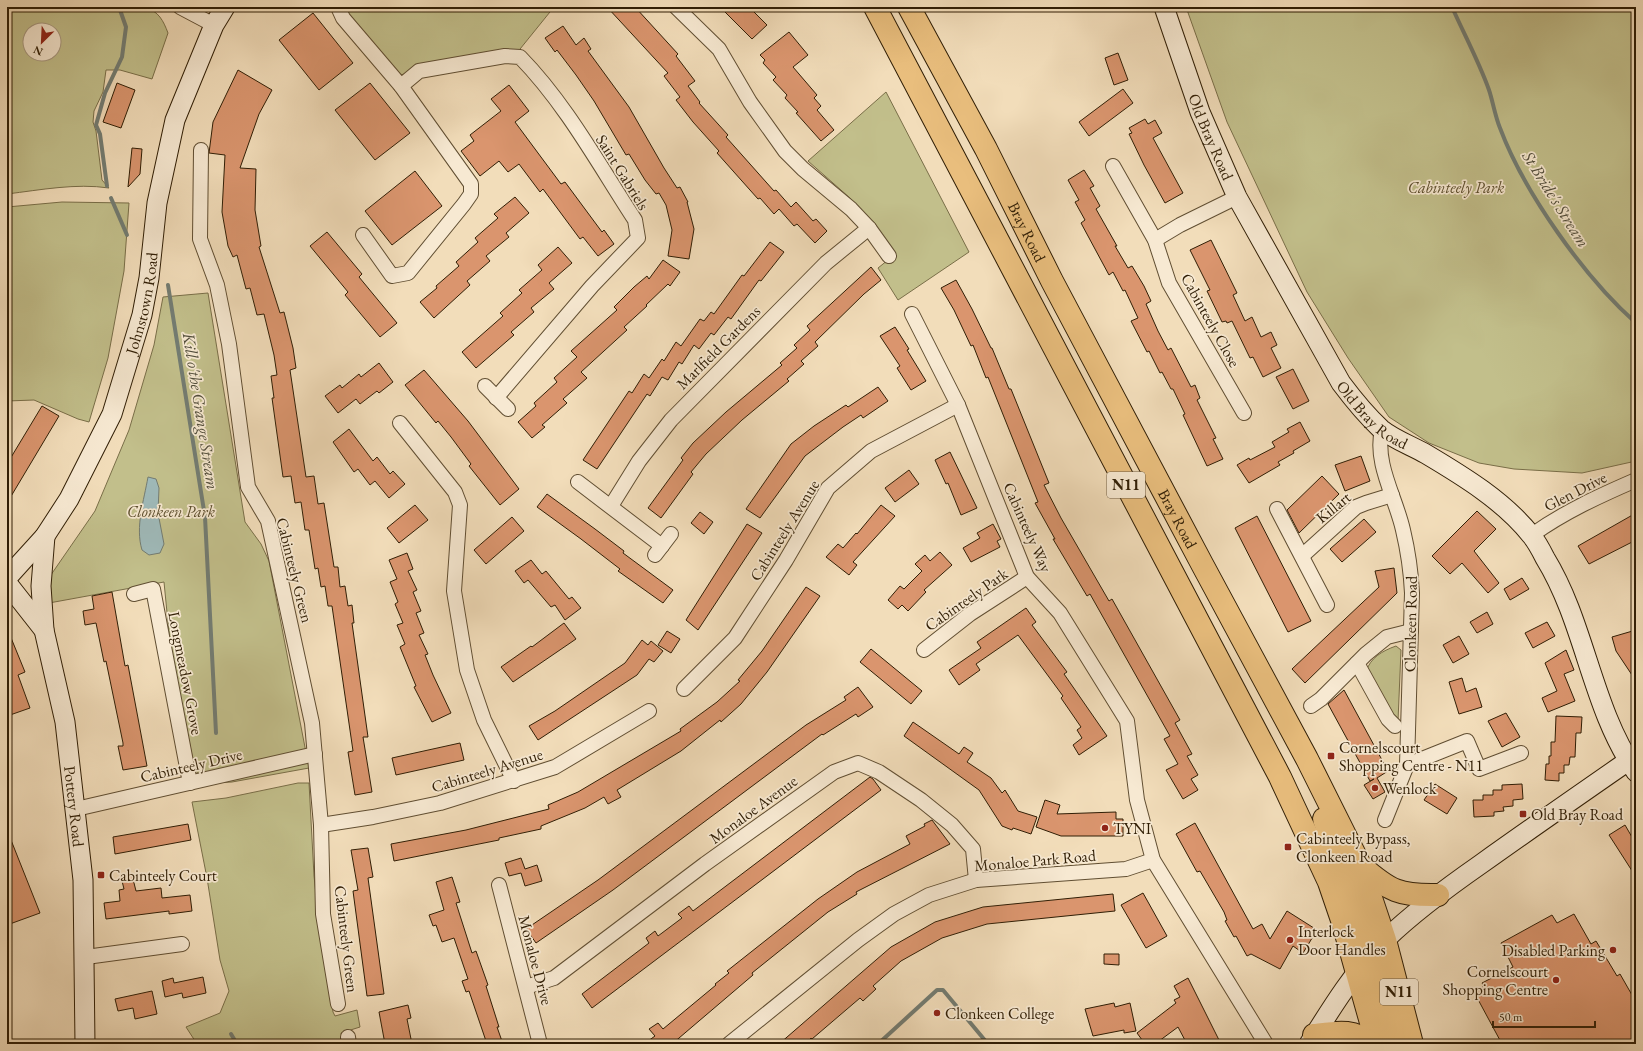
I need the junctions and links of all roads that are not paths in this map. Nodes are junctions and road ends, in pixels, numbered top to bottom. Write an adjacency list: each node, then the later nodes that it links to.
1 (180, 7): 8 (street)
2 (225, 7): 8 (street, Johnstown Road)
3 (338, 7): 9 (street)
4 (676, 7): 13 (street)
5 (875, 7): 65 (highway, Bray Road / N11)
6 (909, 7): 49 (highway, Bray Road / N11)
7 (1164, 7): 12 (street, Old Bray Road)
8 (214, 25): 32 (street, Johnstown Road)
9 (401, 86): 14 (street); 19 (street, Saint Gabriels)
10 (201, 150): 48 (street, Cabinteely Green)
11 (1113, 166): 15 (street, Cabinteely Close)
12 (1237, 197): 15 (street); 24 (street, Old Bray Road)
13 (868, 228): 16 (street); 28 (street, Marlfield Gardens)
14 (363, 235)
15 (1155, 240): 22 (street, Cabinteely Close)
16 (889, 256)
17 (912, 314): 20 (street, Cabinteely Way)
18 (485, 386): 19 (street)
19 (496, 398): 21 (street)
20 (958, 405): 34 (street, Cabinteely Way); 43 (street, Cabinteely Avenue)
21 (508, 409)
22 (1244, 413)
23 (400, 423): 52 (street)
24 (1382, 430): 27 (street, Clonkeen Road); 31 (street, Old Bray Road)
25 (1636, 480): 31 (street, Glen Drive)
26 (578, 482): 28 (street)
27 (1392, 495): 33 (street, Killart); 40 (street, Clonkeen Road)
28 (611, 506): 30 (street)
29 (1277, 509): 33 (street)
30 (670, 534)
31 (1532, 535): 51 (street, Old Bray Road)
32 (45, 536): 35 (street, Johnstown Road); 39 (street)
33 (1302, 556): 38 (street)
34 (1028, 577): 41 (street, Cabinteely Park); 57 (street, Cabinteely Way)
35 (7, 578)
36 (7, 583): 39 (street, Pottery Road)
37 (134, 594): 53 (street, Longmeadow Grove)
38 (1327, 605)
39 (44, 630): 54 (street, Pottery Road)
40 (1411, 631): 42 (street); 50 (street, Clonkeen Road)
41 (924, 650)
42 (1357, 663): 44 (street); 46 (street)
43 (684, 689)
44 (1311, 706)
45 (649, 711): 52 (street, Cabinteely Avenue)
46 (1395, 726)
47 (1521, 753): 50 (street)
48 (315, 754): 53 (street, Cabinteely Drive); 56 (street, Cabinteely Green)
49 (1308, 759): 58 (highway, Bray Road / N11); 65 (highway, N11)
50 (1407, 765): 55 (street, Clonkeen Road)
51 (1632, 766): 61 (street)
52 (514, 781): 56 (street, Cabinteely Avenue)
53 (190, 783): 54 (street, Cabinteely Drive)
54 (76, 809): 64 (street, Pottery Road)
55 (1386, 820)
56 (321, 826): 67 (street, Cabinteely Green)
57 (1153, 860): 59 (street, Monaloe Park Road); 72 (street)
58 (1360, 865): 61 (highway); 62 (highway, Bray Road / N11)
59 (976, 880): 66 (street, Monaloe Avenue); 71 (street, Monaloe Park Road)
60 (499, 885): 66 (street, Monaloe Drive)
61 (1438, 895): 62 (street)
62 (1385, 940): 65 (street); 76 (highway, Bray Road / N11)
63 (182, 944): 64 (street)
64 (86, 957): 69 (street, Pottery Road)
65 (1365, 963): 68 (street); 74 (highway, Bray Road / N11); 75 (highway, N11)
66 (526, 987): 70 (street, Monaloe Drive)
67 (338, 1004)
68 (1311, 1040): 73 (highway)
69 (85, 1044)
70 (540, 1044)
71 (729, 1044)
72 (1266, 1044)
73 (1373, 1044)
74 (1377, 1044)
75 (1395, 1044)
76 (1412, 1044)

